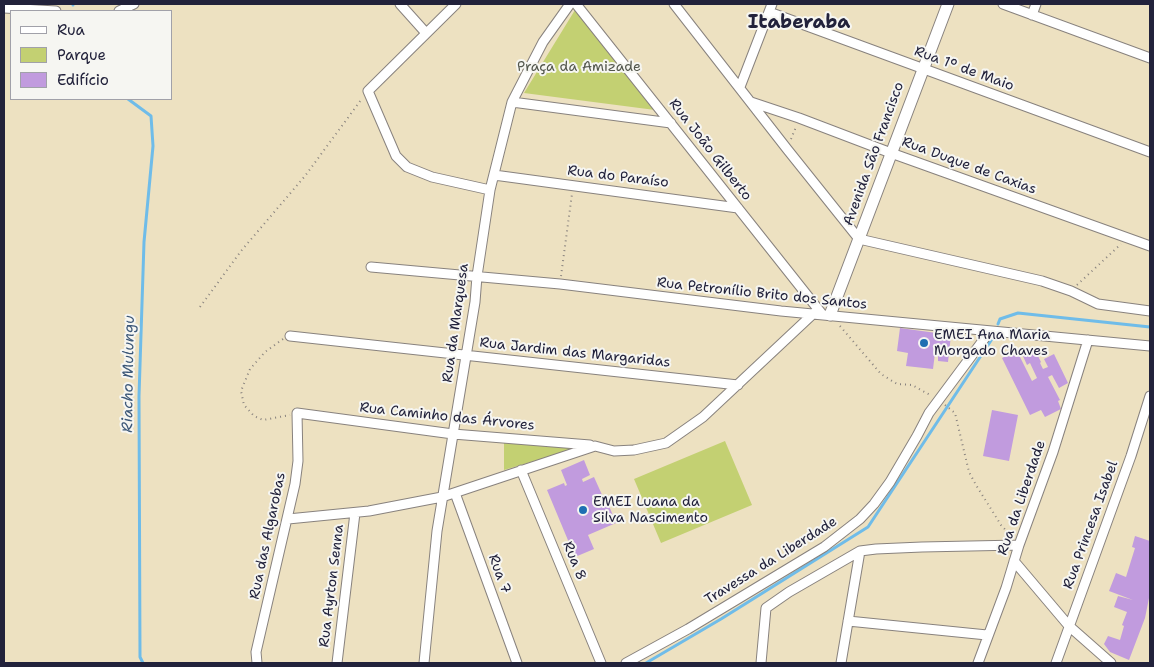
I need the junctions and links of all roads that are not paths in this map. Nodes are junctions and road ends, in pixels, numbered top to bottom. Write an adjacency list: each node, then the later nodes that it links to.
1 (134, 4): 13 (street)
2 (400, 4): 15 (street)
3 (456, 4): 15 (street)
4 (570, 4): 19 (street, Rua da Marquesa)
5 (576, 4): 21 (street, Rua João Gilberto)
6 (674, 4): 18 (street)
7 (948, 4): 17 (street, Avenida São Francisco)
8 (1003, 4): 14 (street)
9 (1036, 4): 14 (street)
10 (4, 8): 12 (street)
11 (770, 8): 17 (street, Rua 1º de Maio); 18 (street)
12 (39, 10)
13 (121, 10)
14 (1032, 15): 16 (street)
15 (426, 32): 25 (street)
16 (1150, 58)
17 (922, 69): 22 (street, Rua 1º de Maio); 23 (street, Avenida São Francisco)
18 (740, 87): 20 (street)
19 (512, 102): 21 (street); 24 (street, Rua da Marquesa)
20 (751, 102): 23 (street, Rua Duque de Caxias); 27 (street)
21 (671, 123): 26 (street, Rua João Gilberto)
22 (1150, 152)
23 (892, 153): 27 (street, Avenida São Francisco); 28 (street, Rua Duque de Caxias)
24 (494, 175): 25 (street, Rua da Marquesa); 26 (street, Rua do Paraíso)
25 (490, 190): 30 (street, Rua da Marquesa)
26 (738, 208): 32 (street, Rua João Gilberto)
27 (859, 239): 31 (street); 32 (street, Avenida São Francisco)
28 (1150, 246)
29 (371, 267): 30 (street, Rua Petronílio Brito dos Santos)
30 (477, 276): 32 (street, Rua Petronílio Brito dos Santos); 37 (street, Rua da Marquesa)
31 (1150, 311)
32 (822, 314): 33 (street, Rua Petronílio Brito dos Santos); 38 (street, Rua Caminho das Árvores)
33 (990, 331): 35 (street, Rua Petronílio Brito dos Santos); 59 (street, Travessa da Liberdade)
34 (290, 336): 37 (street, Rua Jardim das Margaridas)
35 (1088, 340): 36 (street, Rua Petronílio Brito dos Santos); 48 (street, Rua da Liberdade)
36 (1150, 346)
37 (466, 355): 38 (street, Rua Jardim das Margaridas); 41 (street, Rua da Marquesa)
38 (738, 385): 42 (street, Rua Caminho das Árvores)
39 (1150, 396): 52 (street, Rua Princesa Isabel)
40 (296, 413): 41 (street, Rua Caminho das Árvores); 47 (street, Rua das Algarobas)
41 (453, 434): 42 (street, Rua Caminho das Árvores); 45 (street, Rua da Marquesa)
42 (596, 446): 43 (street)
43 (522, 470): 44 (street); 58 (street, Rua 8)
44 (455, 494): 45 (street); 57 (street, Rua 7)
45 (442, 497): 46 (street); 56 (street, Rua da Marquesa)
46 (355, 513): 47 (street); 55 (street, Rua Ayrton Senna)
47 (288, 518): 54 (street, Rua das Algarobas)
48 (1019, 545): 49 (street); 50 (street, Rua da Liberdade)
49 (860, 551): 51 (street); 60 (street)
50 (1014, 561): 52 (street); 53 (street, Rua da Liberdade)
51 (848, 620): 53 (street); 61 (street)
52 (1069, 626): 63 (street, Rua Princesa Isabel); 64 (street)
53 (988, 635): 62 (street, Rua da Liberdade)
54 (257, 663)
55 (337, 663)
56 (424, 663)
57 (517, 663)
58 (601, 663)
59 (626, 663)
60 (762, 663)
61 (842, 663)
62 (978, 663)
63 (1056, 663)
64 (1110, 663)

